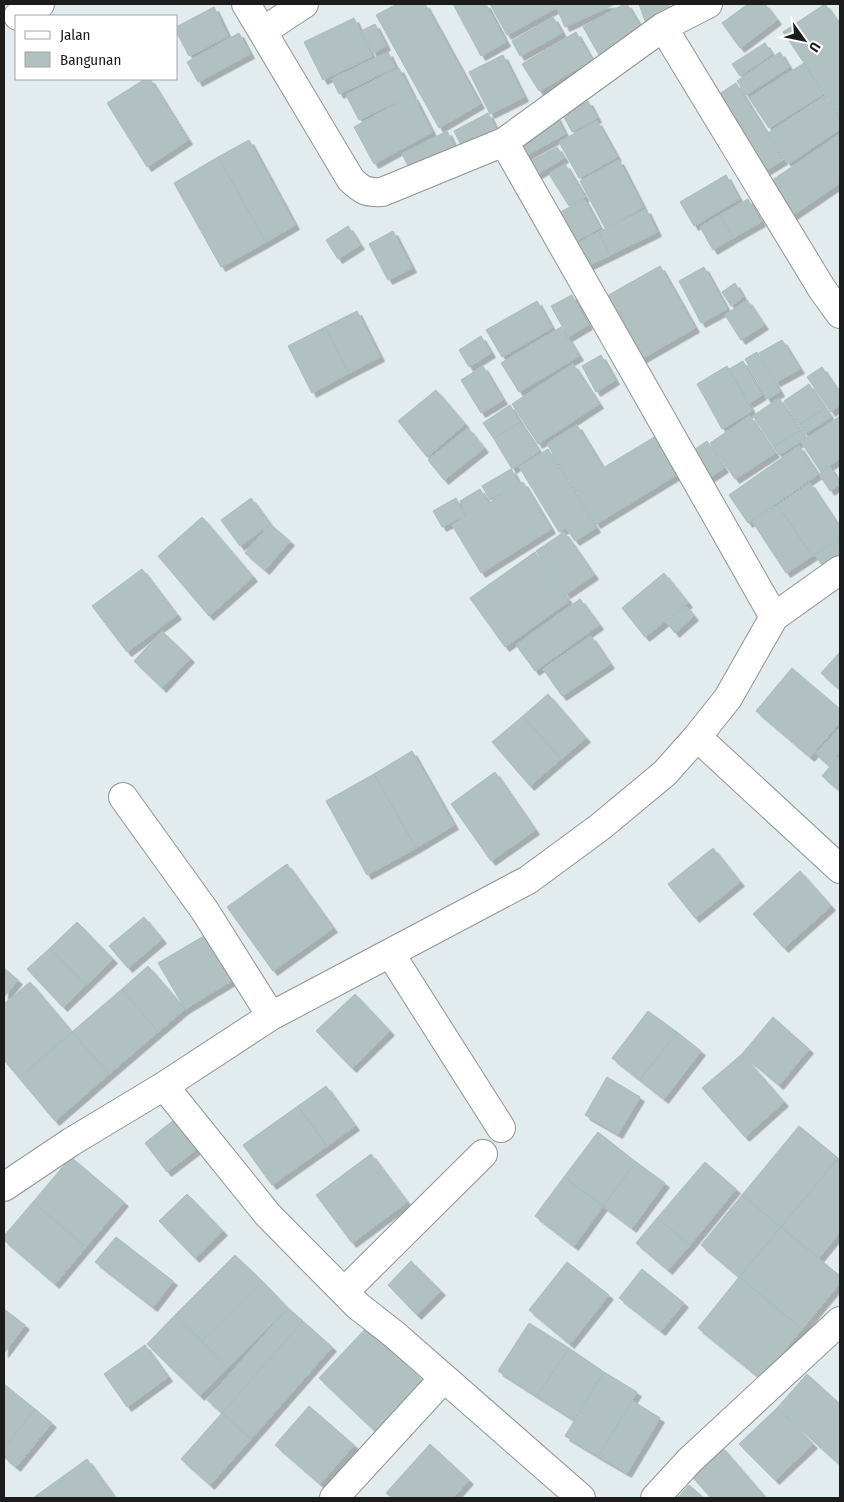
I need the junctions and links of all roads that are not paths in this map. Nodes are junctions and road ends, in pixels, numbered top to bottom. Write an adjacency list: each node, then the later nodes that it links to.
1 (40, 4): 5 (street)
2 (246, 4): 9 (street)
3 (304, 4): 9 (street)
4 (708, 4): 8 (street)
5 (21, 15)
6 (15, 18): 7 (street)
7 (4, 25)
8 (663, 27): 10 (street); 11 (street)
9 (263, 31): 10 (street)
10 (504, 142): 13 (street)
11 (840, 314)
12 (840, 570): 13 (street)
13 (774, 617): 14 (street)
14 (697, 737): 16 (street); 17 (street)
15 (123, 797): 18 (street)
16 (840, 868)
17 (390, 953): 18 (street); 20 (street)
18 (271, 1016): 19 (street)
19 (164, 1086): 22 (street); 23 (street)
20 (501, 1128)
21 (483, 1154): 23 (street)
22 (4, 1187)
23 (344, 1292): 25 (street)
24 (840, 1323): 28 (street)
25 (444, 1378): 26 (street); 27 (street)
26 (334, 1498)
27 (581, 1498)
28 (655, 1498)

